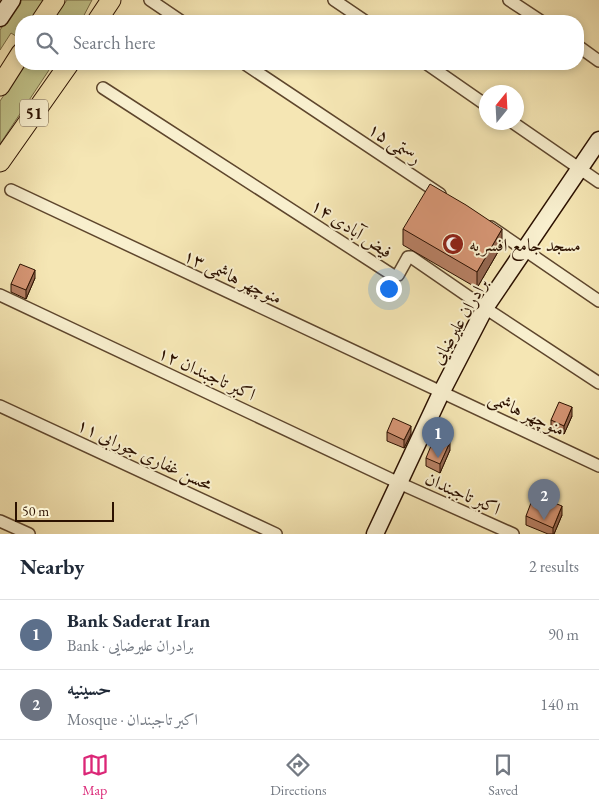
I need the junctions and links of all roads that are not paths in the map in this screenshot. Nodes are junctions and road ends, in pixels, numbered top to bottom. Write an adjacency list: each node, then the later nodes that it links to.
1 (12, 0): 12 (main road)
2 (55, 0): 7 (highway)
3 (111, 0): 8 (highway)
4 (150, 0): 9 (street)
5 (334, 0): 10 (street)
6 (509, 0): 11 (street)
7 (45, 15)
8 (101, 15)
9 (172, 15)
10 (356, 15)
11 (532, 15)
12 (0, 18)
13 (584, 50): 14 (street)
14 (599, 61)
15 (15, 62): 19 (highway, 51)
16 (65, 70): 24 (highway, 51)
17 (254, 70): 28 (street, رستمی ۱۵)
18 (436, 70): 21 (street)
19 (0, 86)
20 (103, 88): 33 (street, فیض آبادی ۱۴)
21 (479, 100)
22 (524, 130): 25 (street)
23 (599, 140): 25 (main road, برادران علیرضایی)
24 (0, 162)
25 (580, 169): 26 (street); 30 (main road, برادران علیرضایی)
26 (599, 182)
27 (10, 190): 35 (street, منوچهر هاشمی ۱۳)
28 (451, 201)
29 (484, 223): 30 (street)
30 (525, 251): 32 (street); 33 (main road, برادران علیرضایی)
31 (0, 295): 38 (street, اکبر تاجبندان ۱۲)
32 (599, 301)
33 (485, 308): 34 (street, فیض آبادی ۱۴); 35 (main road, برادران علیرضایی)
34 (599, 383)
35 (441, 393): 37 (street, منوچهر هاشمی); 38 (main road, برادران علیرضایی)
36 (0, 406): 41 (street, محسن غفاری جورابی ۱۱)
37 (599, 466)
38 (399, 483): 42 (main road, برادران علیرضایی); 43 (street, اکبر تاجبندان)
39 (0, 521): 40 (street)
40 (29, 534)
41 (276, 534)
42 (374, 534)
43 (512, 534)

